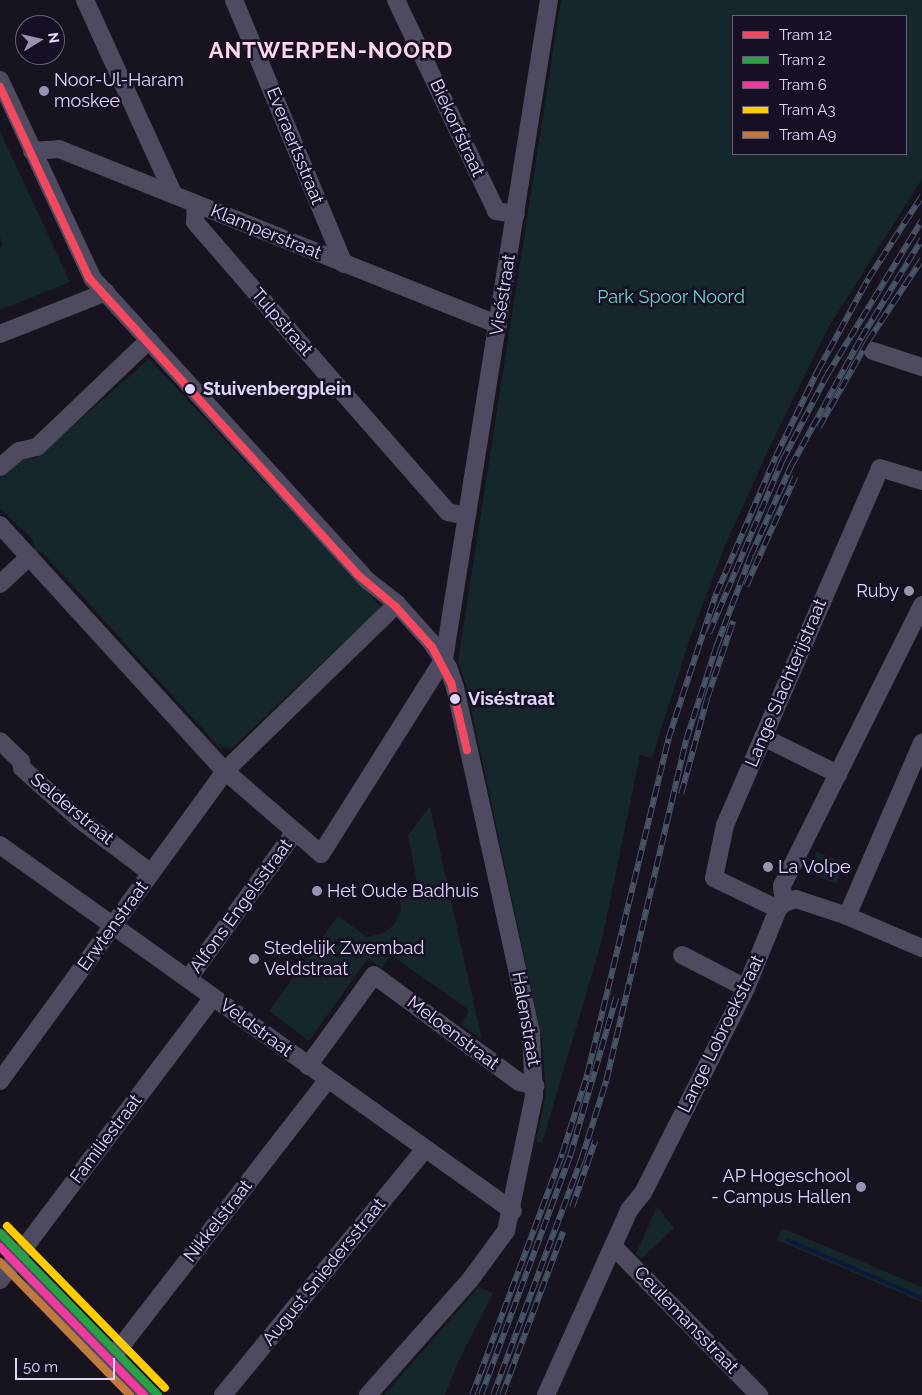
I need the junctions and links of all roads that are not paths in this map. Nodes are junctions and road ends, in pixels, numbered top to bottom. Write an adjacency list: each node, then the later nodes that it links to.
1 (86, 0): 7 (street)
2 (234, 0): 10 (street, Everaertsstraat)
3 (396, 0): 9 (street, Biekorfstraat)
4 (549, 0): 9 (street, Viséstraat)
5 (0, 80): 6 (street)
6 (32, 151): 7 (street, Klamperstraat); 11 (street)
7 (173, 194): 8 (street, Klamperstraat)
8 (196, 204): 10 (street, Klamperstraat); 19 (street, Tulpstraat)
9 (516, 214): 12 (street, Viséstraat)
10 (344, 264): 12 (street, Klamperstraat)
11 (106, 292): 13 (street); 14 (street)
12 (498, 325): 19 (street, Viséstraat)
13 (0, 334)
14 (150, 340): 17 (street); 23 (street)
15 (873, 351): 16 (street)
16 (922, 367)
17 (0, 467)
18 (922, 481): 26 (street, Lange Slachterijstraat)
19 (466, 516): 25 (street, Viséstraat)
20 (0, 525): 21 (street)
21 (30, 557): 22 (street); 29 (street)
22 (0, 584)
23 (397, 604): 25 (street); 29 (street)
24 (920, 609): 30 (street, Lange Lobroekstraat)
25 (444, 659): 31 (street, Viséstraat); 45 (street, Halenstraat)
26 (763, 737): 30 (street); 34 (street, Lange Slachterijstraat)
27 (0, 741): 33 (street, Selderstraat)
28 (922, 743): 35 (street)
29 (225, 771): 31 (street); 33 (street, Erwtenstraat)
30 (838, 774): 34 (street, Lange Lobroekstraat)
31 (294, 832): 39 (street, Alfons Engelsstraat)
32 (0, 845): 36 (street, Veldstraat)
33 (151, 873): 36 (street, Erwtenstraat)
34 (781, 906): 35 (street); 40 (street, Lange Lobroekstraat)
35 (846, 916): 37 (street)
36 (113, 925): 39 (street, Veldstraat); 43 (street, Erwtenstraat)
37 (922, 948)
38 (682, 955): 40 (street)
39 (188, 979): 41 (street, Veldstraat)
40 (746, 988): 49 (street, Lange Lobroekstraat)
41 (213, 997): 42 (street, Veldstraat); 50 (street, Familiestraat)
42 (308, 1066): 44 (street, Veldstraat); 45 (street, Meloenstraat)
43 (1, 1077)
44 (328, 1079): 46 (street, Veldstraat); 52 (street, Nikkelstraat)
45 (536, 1086): 47 (street, Halenstraat)
46 (425, 1149): 47 (street, Veldstraat); 54 (street, August Sniedersstraat)
47 (513, 1211): 55 (street, Halenstraat)
48 (0, 1238): 50 (street)
49 (613, 1246): 56 (street, Lange Lobroekstraat); 57 (street, Ceulemansstraat)
50 (17, 1258): 51 (street, Familiestraat); 52 (street)
51 (0, 1280)
52 (108, 1363): 53 (street)
53 (146, 1395)
54 (223, 1395)
55 (368, 1395)
56 (546, 1395)
57 (759, 1395)

